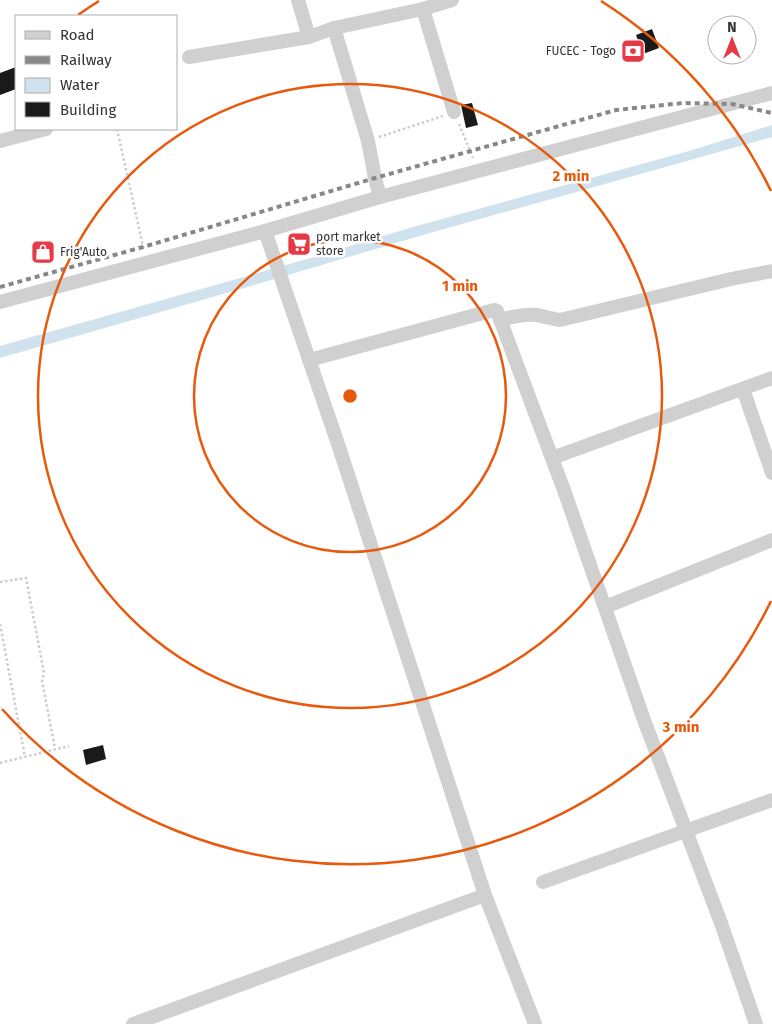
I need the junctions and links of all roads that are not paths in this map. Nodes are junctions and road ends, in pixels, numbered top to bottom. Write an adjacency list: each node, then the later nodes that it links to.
1 (298, 0): 5 (street)
2 (452, 0): 3 (street)
3 (423, 9): 4 (street); 8 (street)
4 (334, 28): 5 (street); 11 (street)
5 (309, 36): 6 (street)
6 (189, 58)
7 (772, 93): 11 (street)
8 (454, 112)
9 (42, 130): 10 (street)
10 (0, 141)
11 (380, 197): 12 (street)
12 (264, 231): 14 (street); 16 (street)
13 (772, 271): 15 (street)
14 (0, 302)
15 (500, 320): 16 (street); 19 (street)
16 (309, 360): 26 (street)
17 (772, 378): 18 (street)
18 (743, 389): 19 (street); 20 (street)
19 (552, 458): 22 (street)
20 (772, 473)
21 (772, 540): 22 (street)
22 (605, 607): 24 (street)
23 (772, 800): 24 (street)
24 (686, 831): 25 (street); 29 (street)
25 (543, 882)
26 (485, 895): 27 (street); 28 (street)
27 (134, 1024)
28 (536, 1024)
29 (756, 1024)

